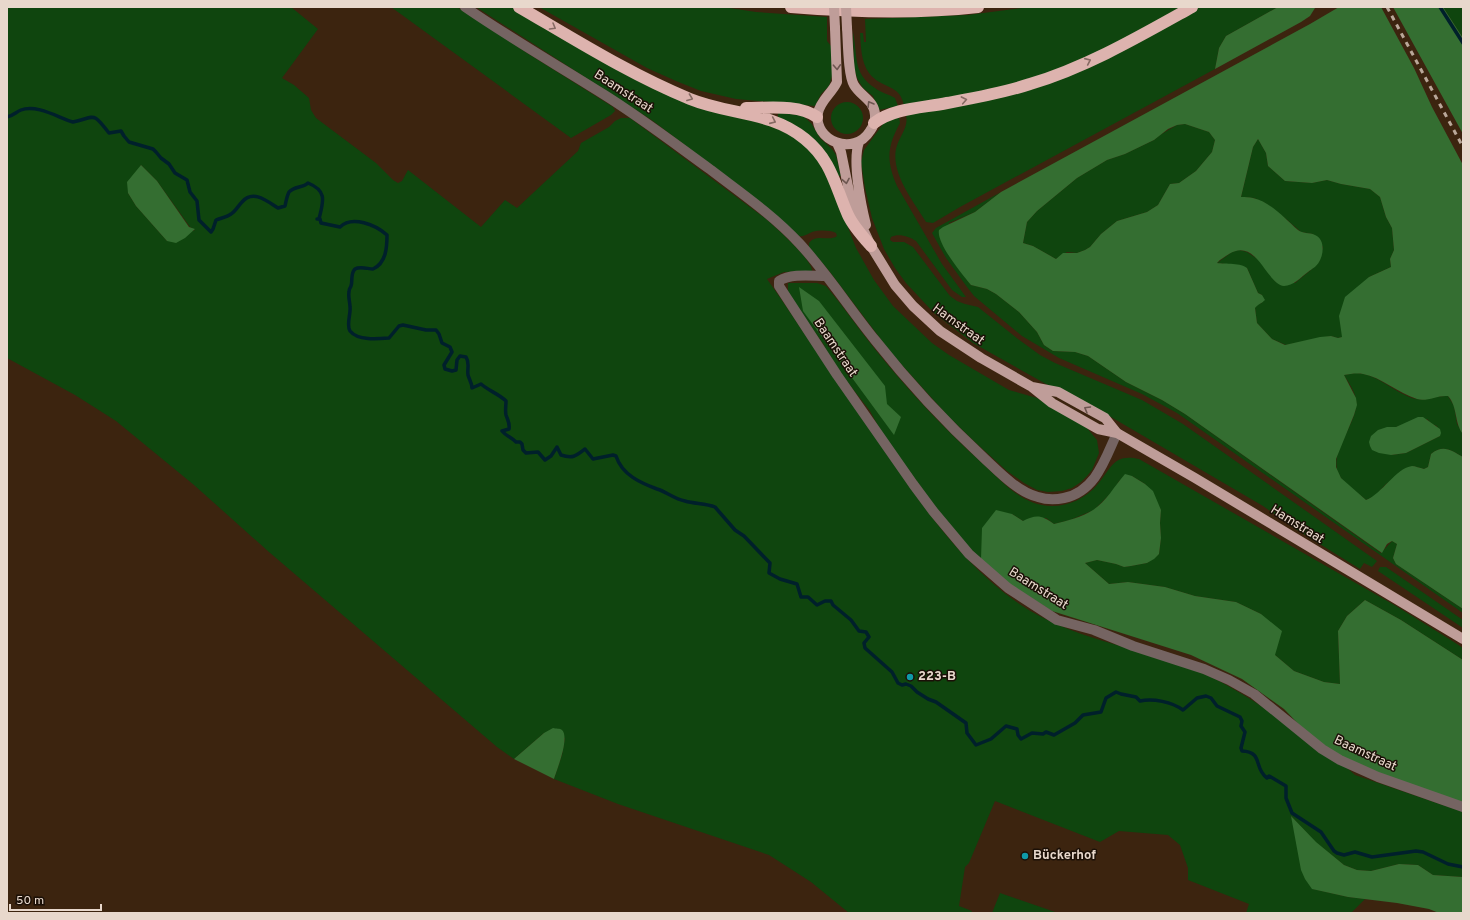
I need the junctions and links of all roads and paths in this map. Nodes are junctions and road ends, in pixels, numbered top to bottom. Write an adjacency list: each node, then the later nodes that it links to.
1 (466, 7): 14 (street, Baamstraat)
2 (519, 7): 8 (highway, one-way to 8)
3 (791, 7): 6 (highway)
4 (834, 7): 9 (main road, one-way to 9, bridge)
5 (846, 7): 10 (main road, one-way to 5, bridge)
6 (978, 7)
7 (1192, 7): 10 (highway, one-way to 7)
8 (721, 108): 9 (highway); 13 (highway, one-way to 13)
9 (817, 117): 12 (main road)
10 (874, 123): 11 (main road)
11 (859, 142): 12 (main road); 13 (main road, Hamstraat)
12 (837, 143): 13 (main road, Hamstraat, one-way to 13)
13 (871, 246): 15 (main road, Hamstraat)
14 (826, 276): 15 (street, Baamstraat); 17 (street, Baamstraat)
15 (1117, 433): 16 (main road, Hamstraat)
16 (1463, 640)
17 (1463, 807)

